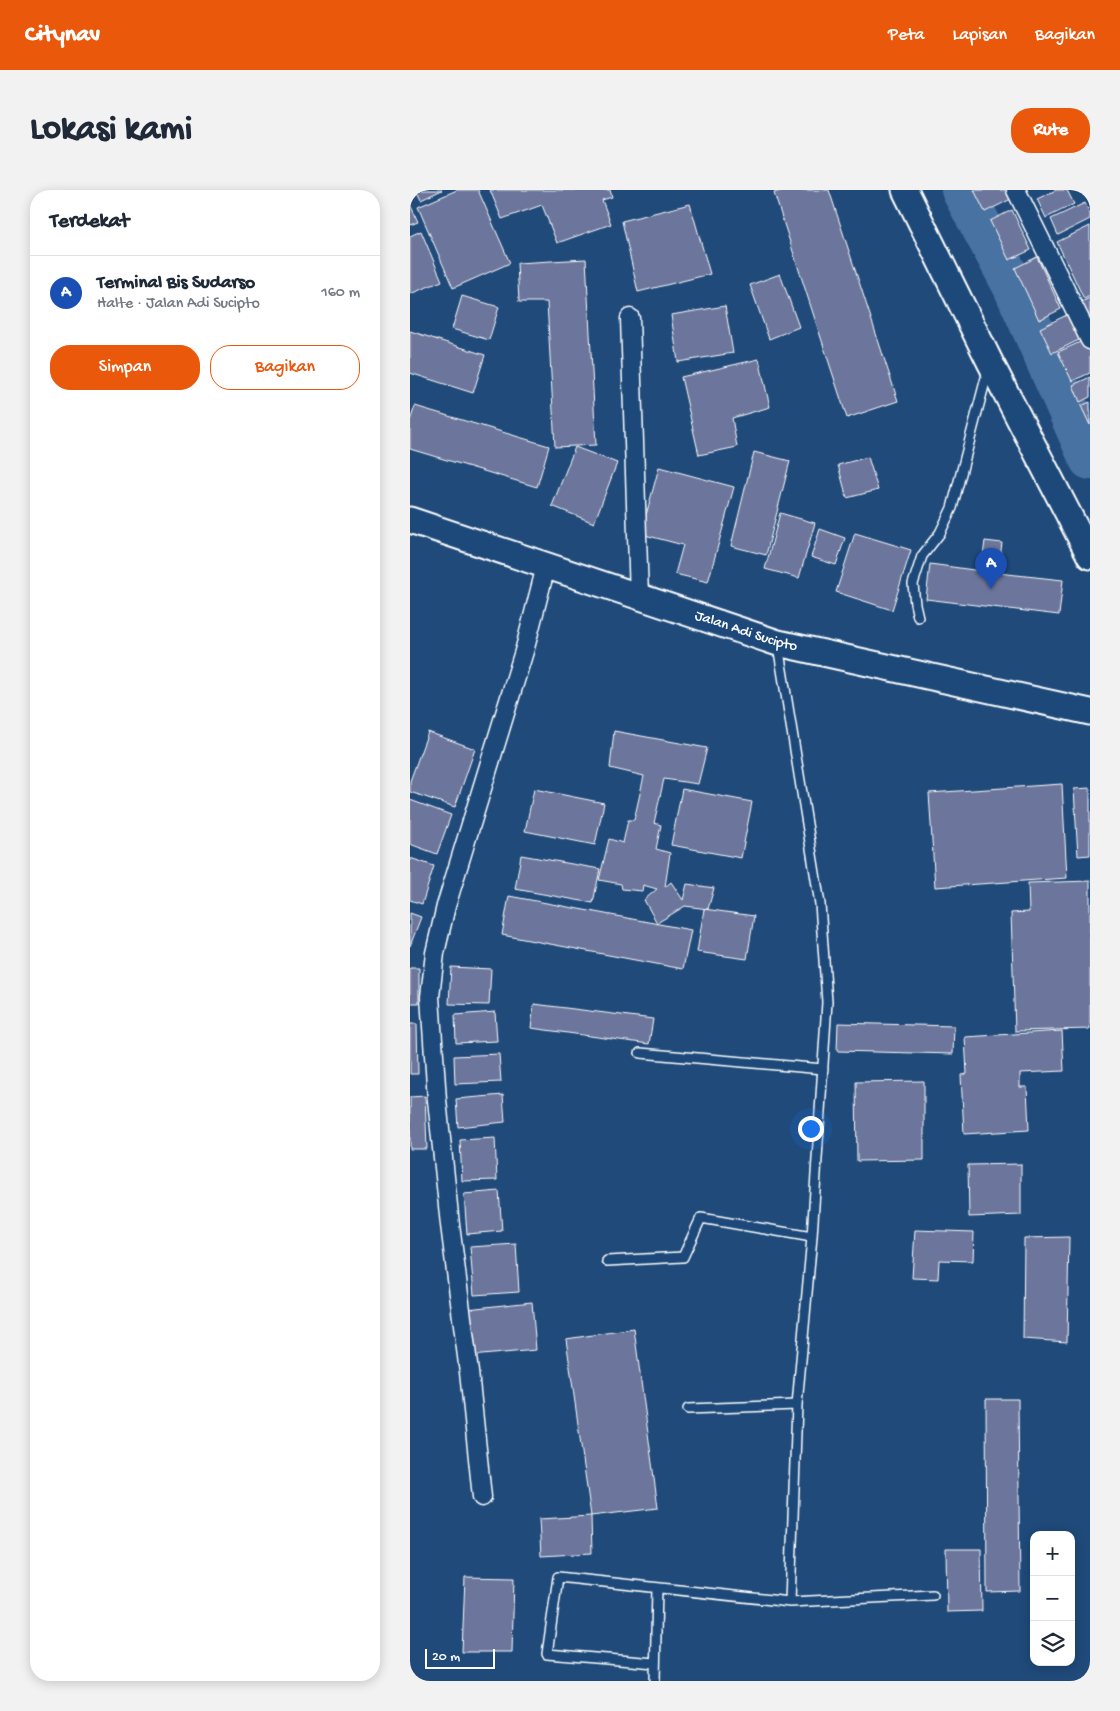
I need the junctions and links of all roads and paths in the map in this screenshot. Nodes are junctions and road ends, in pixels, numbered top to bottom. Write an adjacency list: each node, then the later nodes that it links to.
1 (905, 190): 5 (main road)
2 (1016, 190): 4 (street)
3 (630, 318): 9 (street)
4 (1090, 340)
5 (990, 362): 7 (main road); 10 (lane)
6 (410, 520): 8 (main road, Jalan Adi Sucipto)
7 (1090, 556)
8 (546, 566): 9 (main road, Jalan Adi Sucipto); 19 (street)
9 (639, 597): 11 (main road, Jalan Adi Sucipto)
10 (918, 617)
11 (778, 643): 12 (main road, Jalan Adi Sucipto); 14 (lane)
12 (1090, 712)
13 (640, 1053): 14 (lane)
14 (823, 1069): 15 (lane)
15 (812, 1237): 16 (lane); 17 (lane)
16 (608, 1261)
17 (797, 1405): 18 (lane); 22 (lane)
18 (688, 1409)
19 (482, 1497)
20 (657, 1588): 22 (lane); 23 (lane); 23 (lane)
21 (933, 1595): 22 (lane)
22 (790, 1602)
23 (655, 1663): 24 (lane)
24 (655, 1681)

